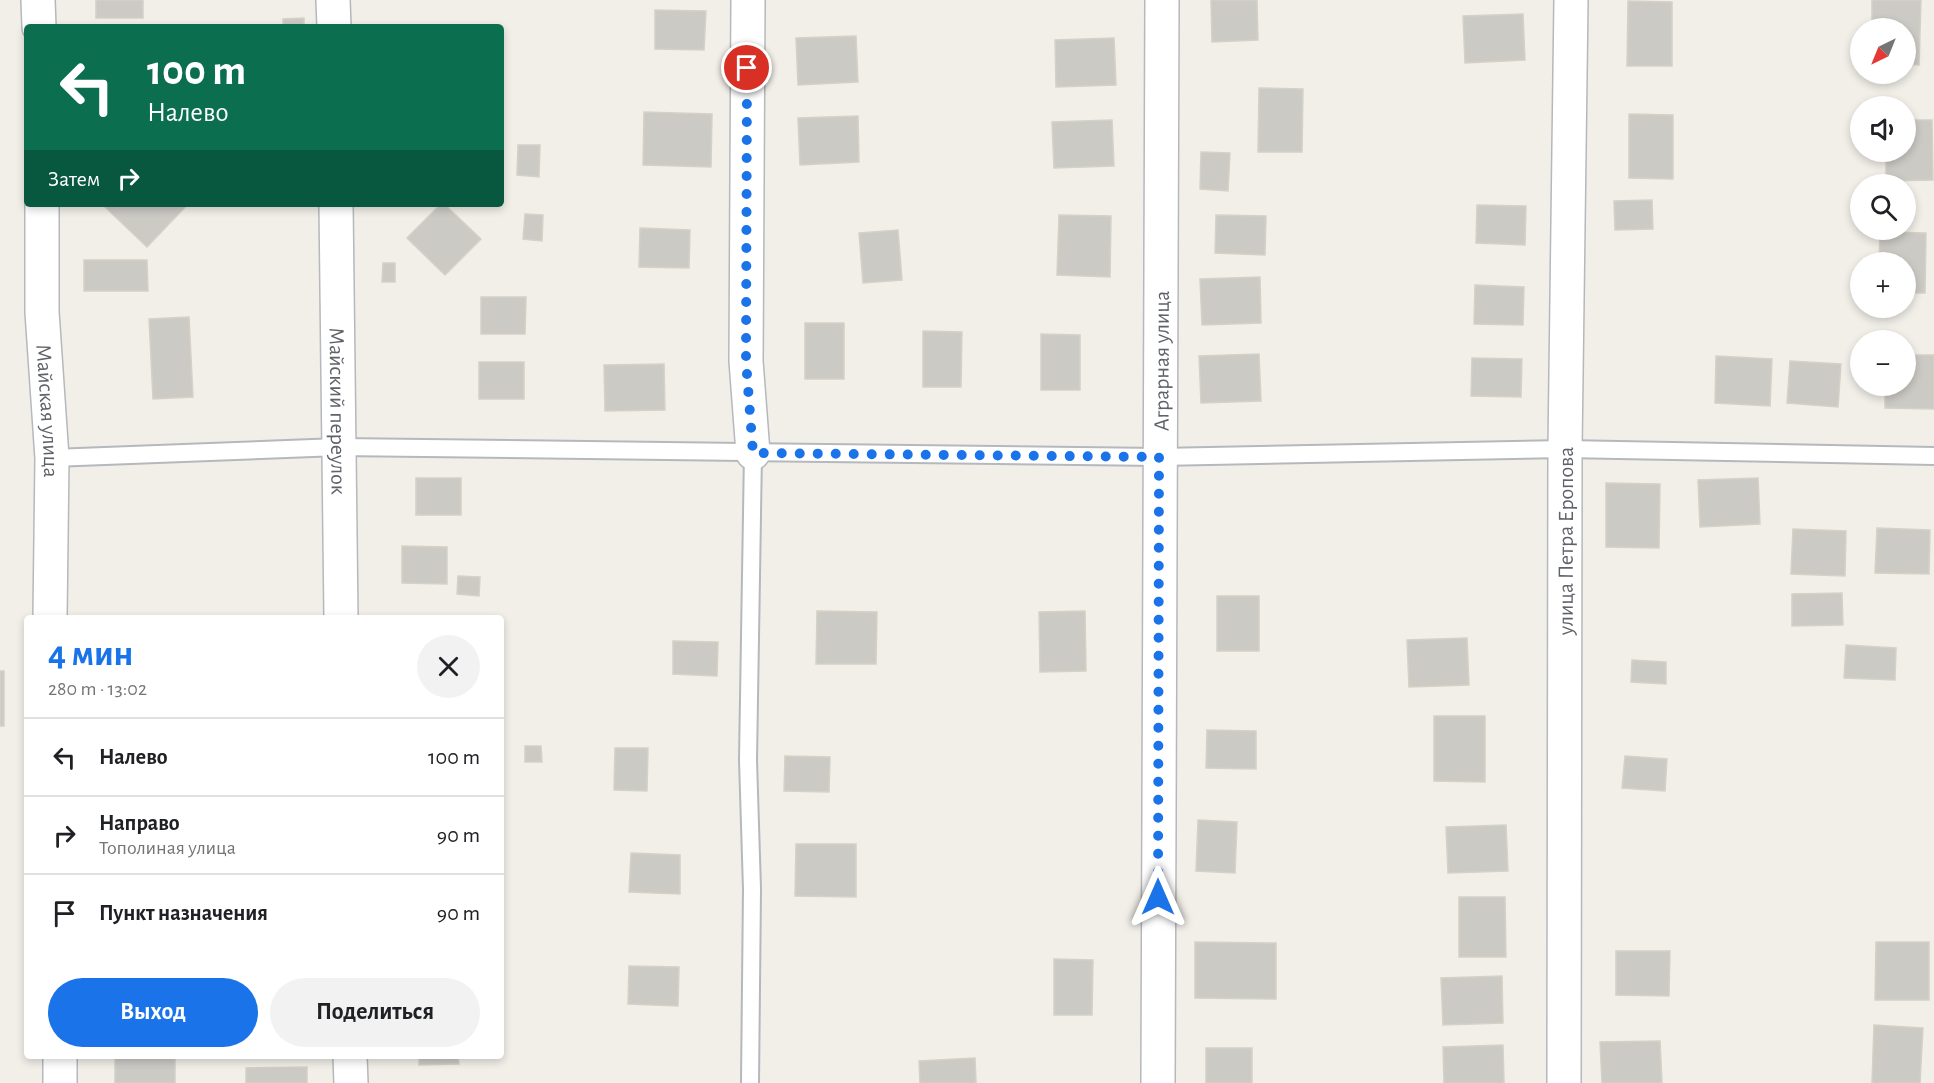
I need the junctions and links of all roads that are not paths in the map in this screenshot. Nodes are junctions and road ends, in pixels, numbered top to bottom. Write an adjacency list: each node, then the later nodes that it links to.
1 (38, 0): 6 (street)
2 (333, 0): 7 (street)
3 (748, 0): 12 (street)
4 (1162, 0): 14 (street, Аграрная улица)
5 (1571, 0): 11 (street, улица Петра Еропова)
6 (39, 24)
7 (334, 24)
8 (42, 207): 15 (street, Майская улица)
9 (336, 207): 10 (street, Майский переулок)
10 (339, 447): 12 (lane); 15 (lane); 17 (street, Майский переулок)
11 (1564, 449): 13 (lane); 14 (lane); 24 (street, улица Петра Еропова)
12 (753, 453): 14 (lane); 22 (lane)
13 (1934, 456)
14 (1159, 457): 23 (street, Аграрная улица)
15 (52, 458): 16 (street, Майская улица)
16 (50, 615)
17 (341, 615)
18 (60, 1059): 20 (street)
19 (350, 1059): 21 (street)
20 (60, 1083)
21 (351, 1083)
22 (750, 1083)
23 (1158, 1083)
24 (1564, 1083)

